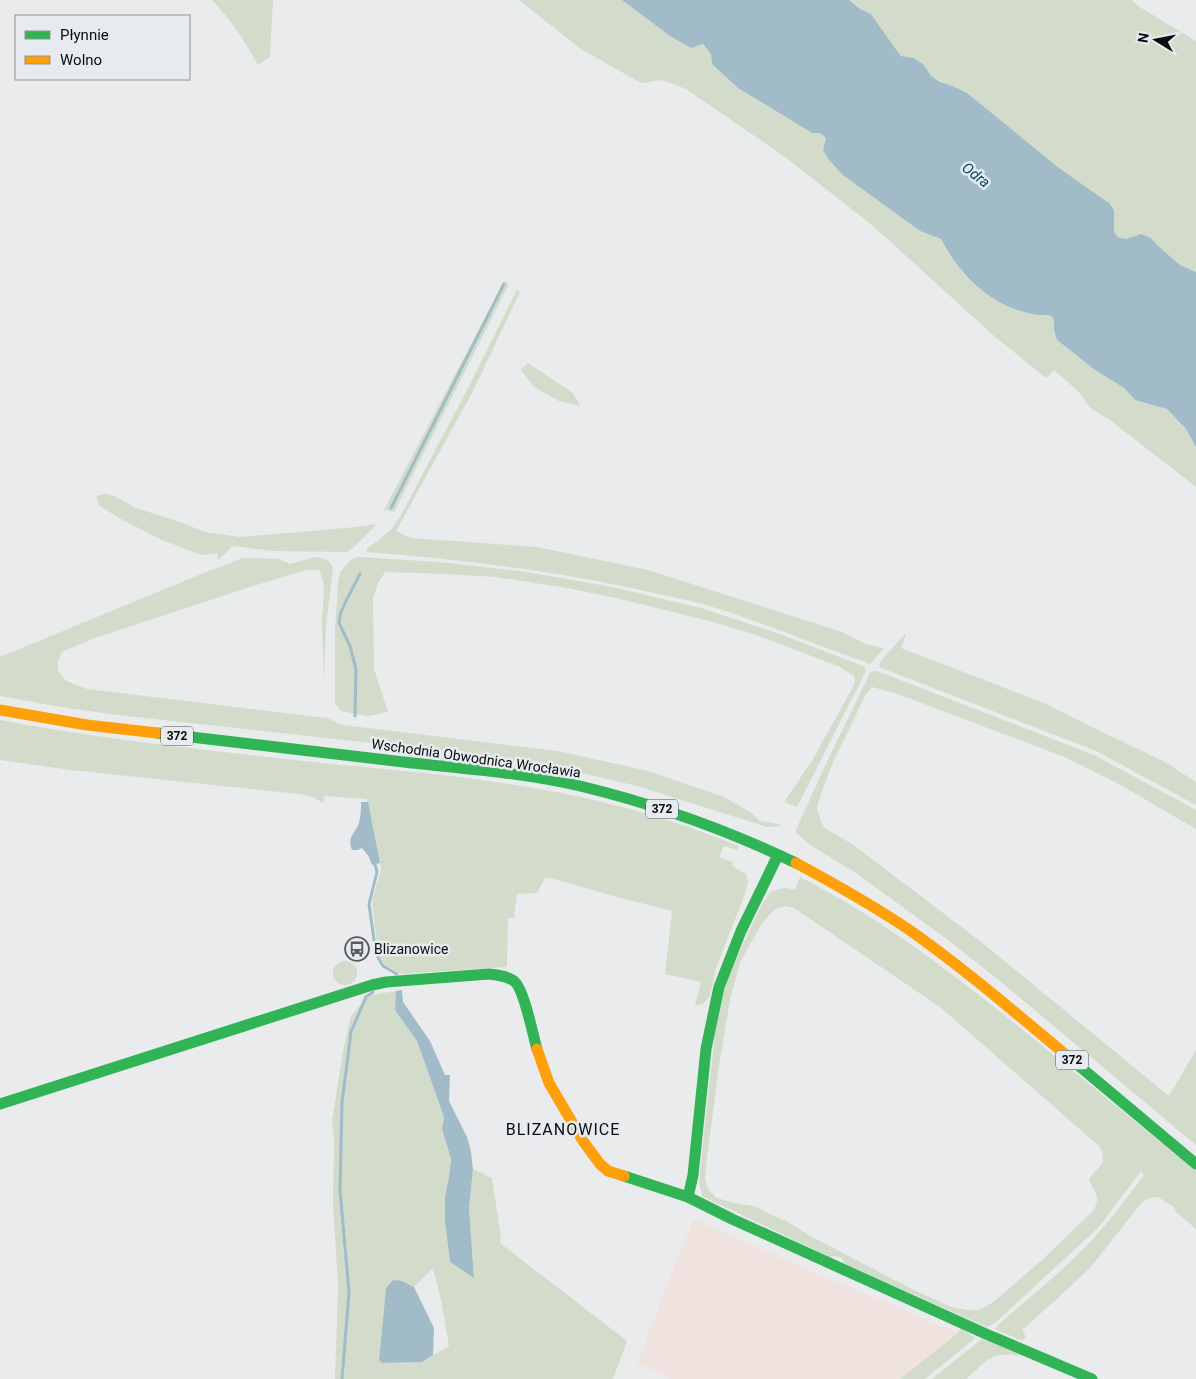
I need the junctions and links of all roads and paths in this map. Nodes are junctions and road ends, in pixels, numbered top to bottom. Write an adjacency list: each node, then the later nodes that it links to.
1 (0, 710): 2 (street, Wschodnia Obwodnica Wrocławia / 372)
2 (778, 855): 4 (street, Wschodnia Obwodnica Wrocławia / 372); 5 (street)
3 (0, 1104): 5 (street)
4 (1196, 1164)
5 (688, 1197): 6 (street)
6 (1092, 1379)

